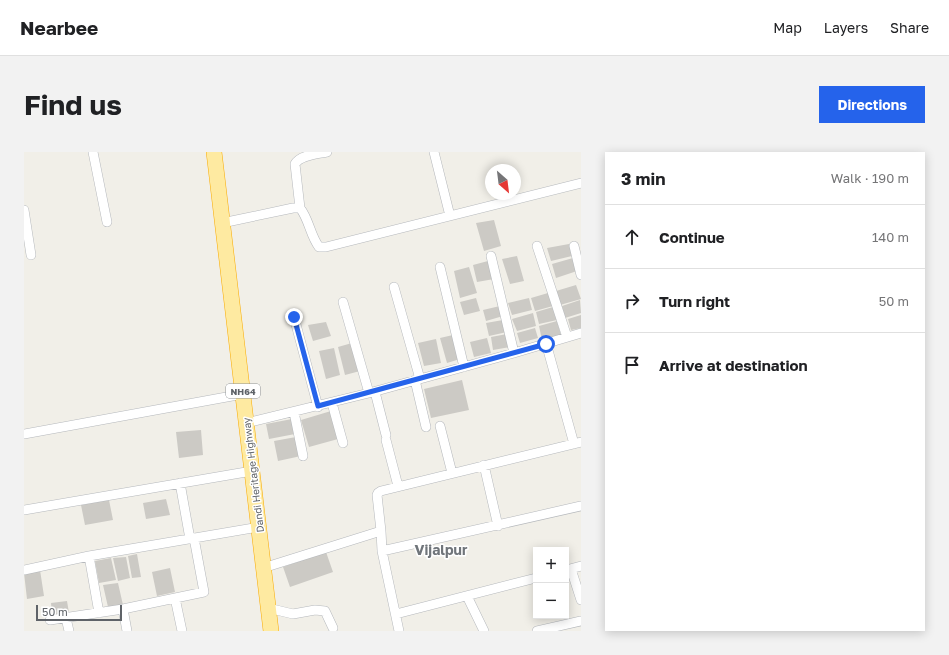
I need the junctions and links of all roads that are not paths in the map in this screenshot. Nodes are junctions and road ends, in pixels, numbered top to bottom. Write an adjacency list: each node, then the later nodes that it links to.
1 (94, 152): 9 (street)
2 (214, 152): 10 (highway, Dandi Heritage Highway / NH64)
3 (327, 152): 6 (street)
4 (434, 152): 8 (street)
5 (581, 183): 8 (street)
6 (300, 208): 8 (street); 10 (street)
7 (24, 210): 13 (street)
8 (450, 216)
9 (107, 222)
10 (222, 224): 27 (highway, Dandi Heritage Highway / NH64)
11 (537, 246): 21 (street)
12 (574, 246): 16 (street)
13 (31, 255)
14 (491, 256): 23 (street)
15 (440, 267): 24 (street)
16 (581, 275)
17 (394, 287): 25 (street)
18 (343, 302): 26 (street)
19 (294, 317): 29 (street)
20 (581, 333): 21 (street)
21 (567, 337): 22 (street)
22 (546, 344): 23 (street); 35 (street)
23 (514, 353): 24 (street)
24 (464, 367): 25 (street)
25 (417, 380): 26 (street); 33 (street)
26 (372, 392): 28 (street); 42 (street)
27 (243, 394): 31 (highway, Dandi Heritage Highway / NH64); 34 (street)
28 (332, 403): 29 (street); 36 (street)
29 (318, 406): 30 (street)
30 (294, 412): 31 (street); 37 (street)
31 (246, 423): 39 (highway, Dandi Heritage Highway / NH64)
32 (440, 426): 40 (street)
33 (426, 427)
34 (24, 434)
35 (577, 443): 38 (street)
36 (343, 444)
37 (303, 456)
38 (484, 465): 40 (street); 45 (street)
39 (252, 471): 41 (street); 46 (highway, Dandi Heritage Highway / NH64)
40 (452, 473): 42 (street)
41 (180, 483): 44 (street); 48 (street)
42 (398, 486): 47 (street)
43 (581, 506): 45 (street)
44 (24, 510)
45 (498, 526): 49 (street)
46 (259, 527): 48 (street); 52 (highway, Dandi Heritage Highway / NH64)
47 (381, 531): 49 (street); 52 (street)
48 (192, 538): 50 (street); 58 (street)
49 (382, 551): 63 (street)
50 (88, 556): 54 (street); 62 (street)
51 (581, 566): 53 (street)
52 (263, 568): 60 (highway, Dandi Heritage Highway / NH64)
53 (569, 569)
54 (24, 570)
55 (569, 571): 59 (street)
56 (533, 579): 57 (street)
57 (467, 596): 63 (street); 73 (street)
58 (175, 598): 61 (street); 70 (street)
59 (581, 600)
60 (268, 608): 67 (street); 71 (highway, Dandi Heritage Highway / NH64)
61 (123, 609): 62 (street); 69 (street)
62 (99, 612): 64 (street)
63 (396, 614): 72 (street)
64 (66, 618): 65 (street); 68 (street)
65 (50, 620)
66 (581, 621): 74 (street)
67 (333, 628)
68 (68, 631)
69 (127, 631)
70 (182, 631)
71 (270, 631)
72 (399, 631)
73 (484, 631)
74 (537, 631)

